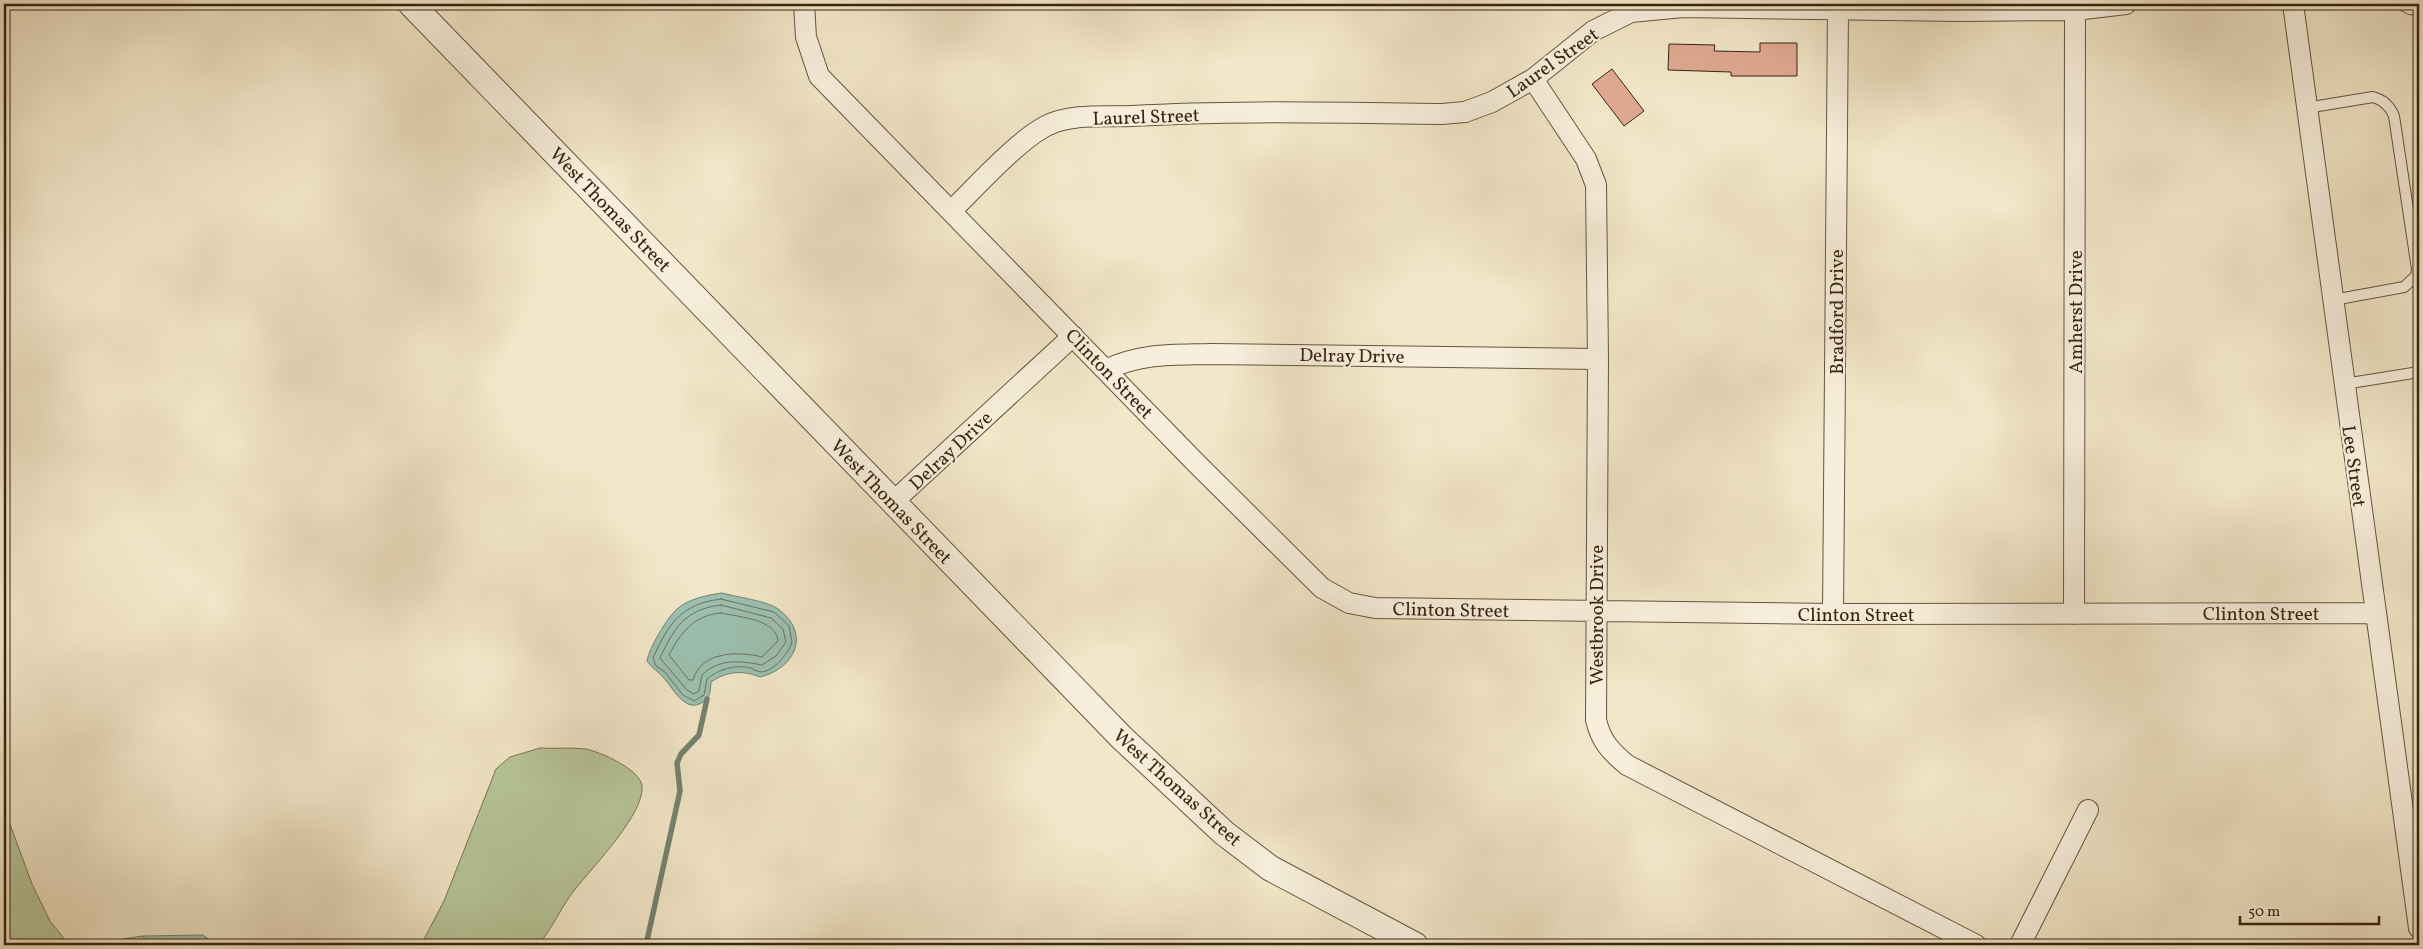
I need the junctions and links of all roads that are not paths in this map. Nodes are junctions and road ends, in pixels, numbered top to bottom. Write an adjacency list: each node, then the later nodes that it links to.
1 (411, 4): 20 (street, West Thomas Street)
2 (804, 4): 13 (street, Clinton Street)
3 (2126, 4): 9 (street, Laurel Street)
4 (2293, 4): 12 (street, Lee Street)
5 (2400, 4): 10 (lane)
6 (1920, 7): 8 (street, Laurel Street); 9 (street, Laurel Street)
7 (1629, 8): 8 (street, Laurel Street); 11 (street, Laurel Street)
8 (1838, 9): 23 (street, Bradford Drive)
9 (2075, 10): 24 (street, Amherst Drive)
10 (2419, 10)
11 (1533, 79): 13 (street, Laurel Street); 16 (street, Westbrook Drive)
12 (2306, 108): 14 (street, Lee Street); 14 (lane)
13 (951, 211): 15 (street, Clinton Street)
14 (2332, 300): 19 (street, Lee Street)
15 (1073, 336): 17 (street, Clinton Street); 20 (street, Delray Drive)
16 (1598, 359): 17 (street, Delray Drive); 21 (street, Westbrook Drive)
17 (1107, 369): 21 (street, Clinton Street)
18 (2419, 372): 19 (lane)
19 (2344, 384): 22 (street, Lee Street)
20 (893, 502): 28 (street, West Thomas Street)
21 (1595, 612): 23 (street, Clinton Street); 29 (street, Westbrook Drive)
22 (2375, 613): 24 (street, Clinton Street); 26 (street, Lee Street)
23 (1833, 614): 24 (street, Clinton Street)
24 (2074, 614)
25 (2088, 810): 30 (street)
26 (2411, 814): 27 (street, Lee Street)
27 (2419, 928)
28 (1415, 945)
29 (1976, 945)
30 (2020, 945)

